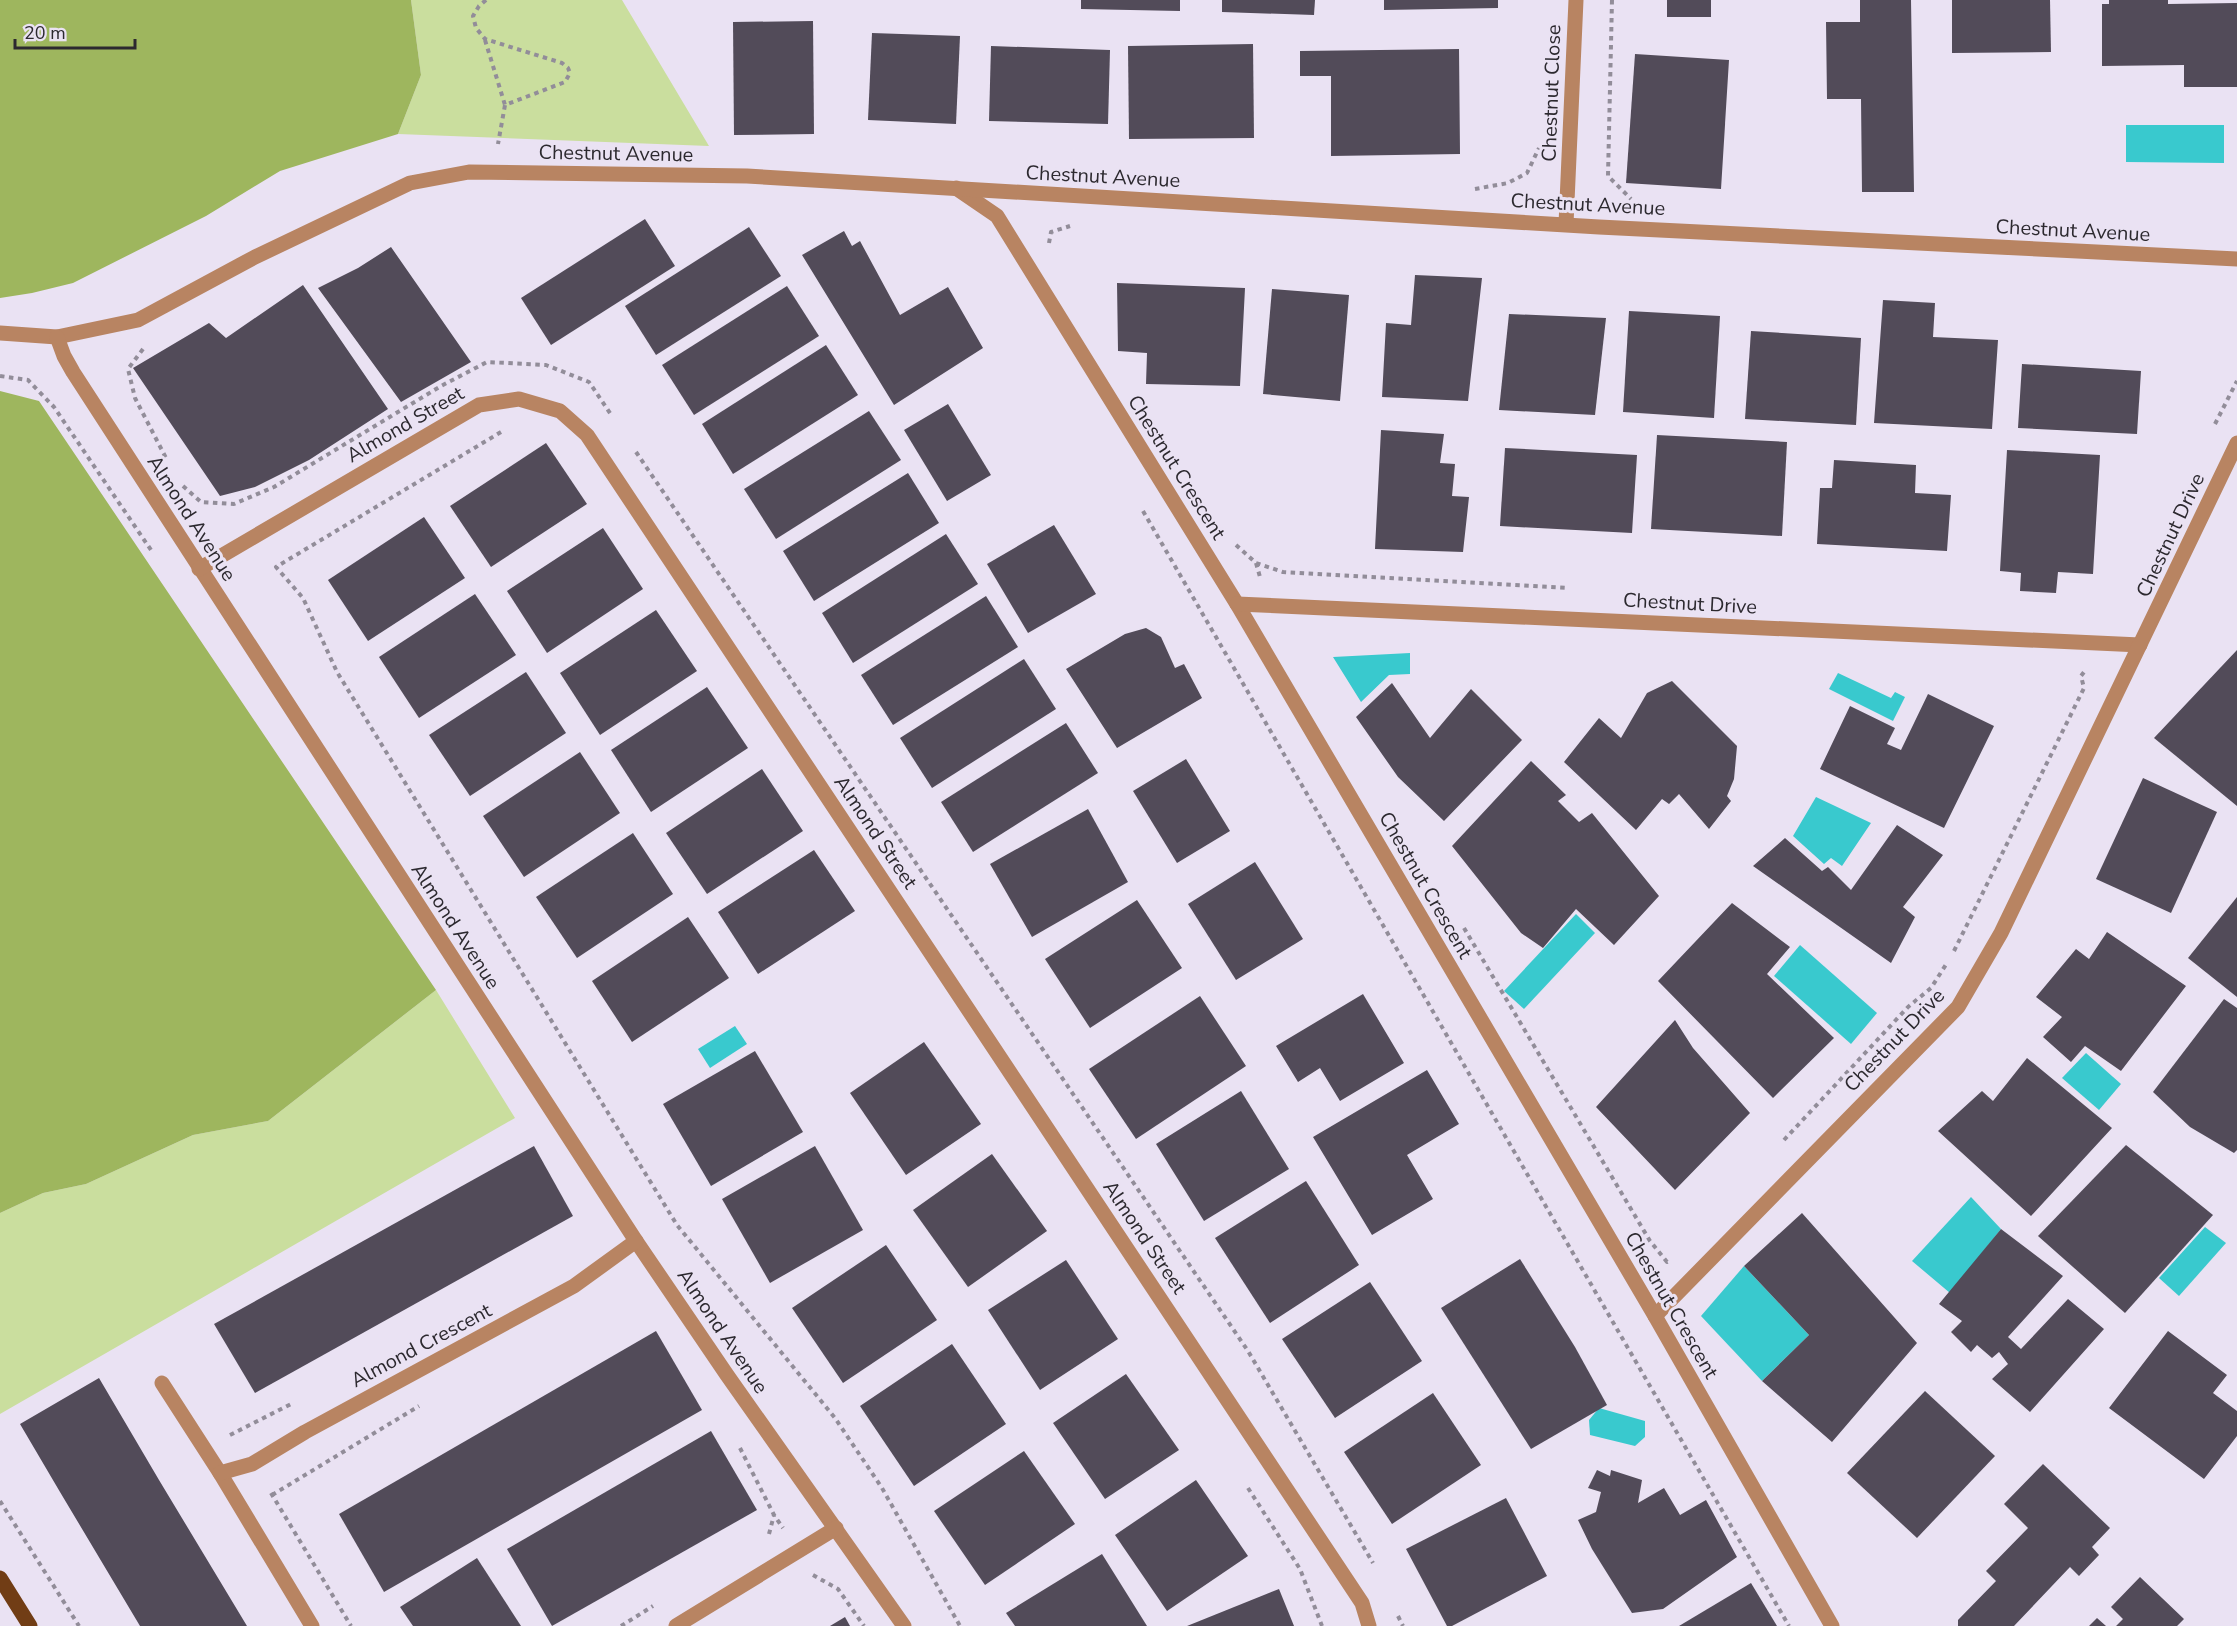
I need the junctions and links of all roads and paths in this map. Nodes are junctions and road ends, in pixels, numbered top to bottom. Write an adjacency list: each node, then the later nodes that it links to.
1 (485, 0): 4 (path)
2 (1576, 0): 11 (street, Chestnut Close)
3 (1612, 0): 8 (path)
4 (485, 39): 5 (path); 5 (path)
5 (505, 105): 6 (path)
6 (498, 144)
7 (1540, 145): 10 (path)
8 (1608, 176)
9 (956, 188): 11 (street, Chestnut Avenue); 14 (street, Chestnut Avenue); 26 (street, Chestnut Crescent)
10 (1474, 189)
11 (1566, 224): 12 (street, Chestnut Avenue)
12 (2237, 259)
13 (0, 333): 14 (street, Chestnut Avenue)
14 (57, 337): 25 (street, Almond Avenue)
15 (146, 345): 22 (path)
16 (0, 376): 17 (path)
17 (54, 407)
18 (616, 423): 23 (path)
19 (504, 431): 47 (path)
20 (630, 443): 39 (path)
21 (2237, 443): 27 (street, Chestnut Drive)
22 (167, 461)
23 (178, 482)
24 (1142, 509): 51 (path)
25 (199, 569): 31 (street, Almond Avenue); 49 (street, Almond Street)
26 (1237, 604): 27 (street, Chestnut Drive); 33 (street, Chestnut Crescent)
27 (2140, 645): 33 (street, Chestnut Drive)
28 (2081, 676): 30 (path)
29 (1461, 924): 32 (path)
30 (1781, 1143)
31 (636, 1241): 35 (street, Almond Crescent); 38 (street, Almond Avenue)
32 (1673, 1257)
33 (1655, 1316): 52 (street, Chestnut Crescent)
34 (162, 1383): 35 (street)
35 (220, 1473): 44 (street)
36 (1243, 1480): 48 (path)
37 (0, 1501): 43 (path)
38 (836, 1528): 45 (street); 46 (street, Almond Avenue)
39 (1373, 1564)
40 (0, 1578): 42 (main road)
41 (1398, 1616): 50 (path)
42 (30, 1626)
43 (79, 1626)
44 (312, 1626)
45 (676, 1626)
46 (904, 1626)
47 (960, 1626)
48 (1322, 1626)
49 (1369, 1626)
50 (1403, 1626)
51 (1789, 1626)
52 (1832, 1626)

